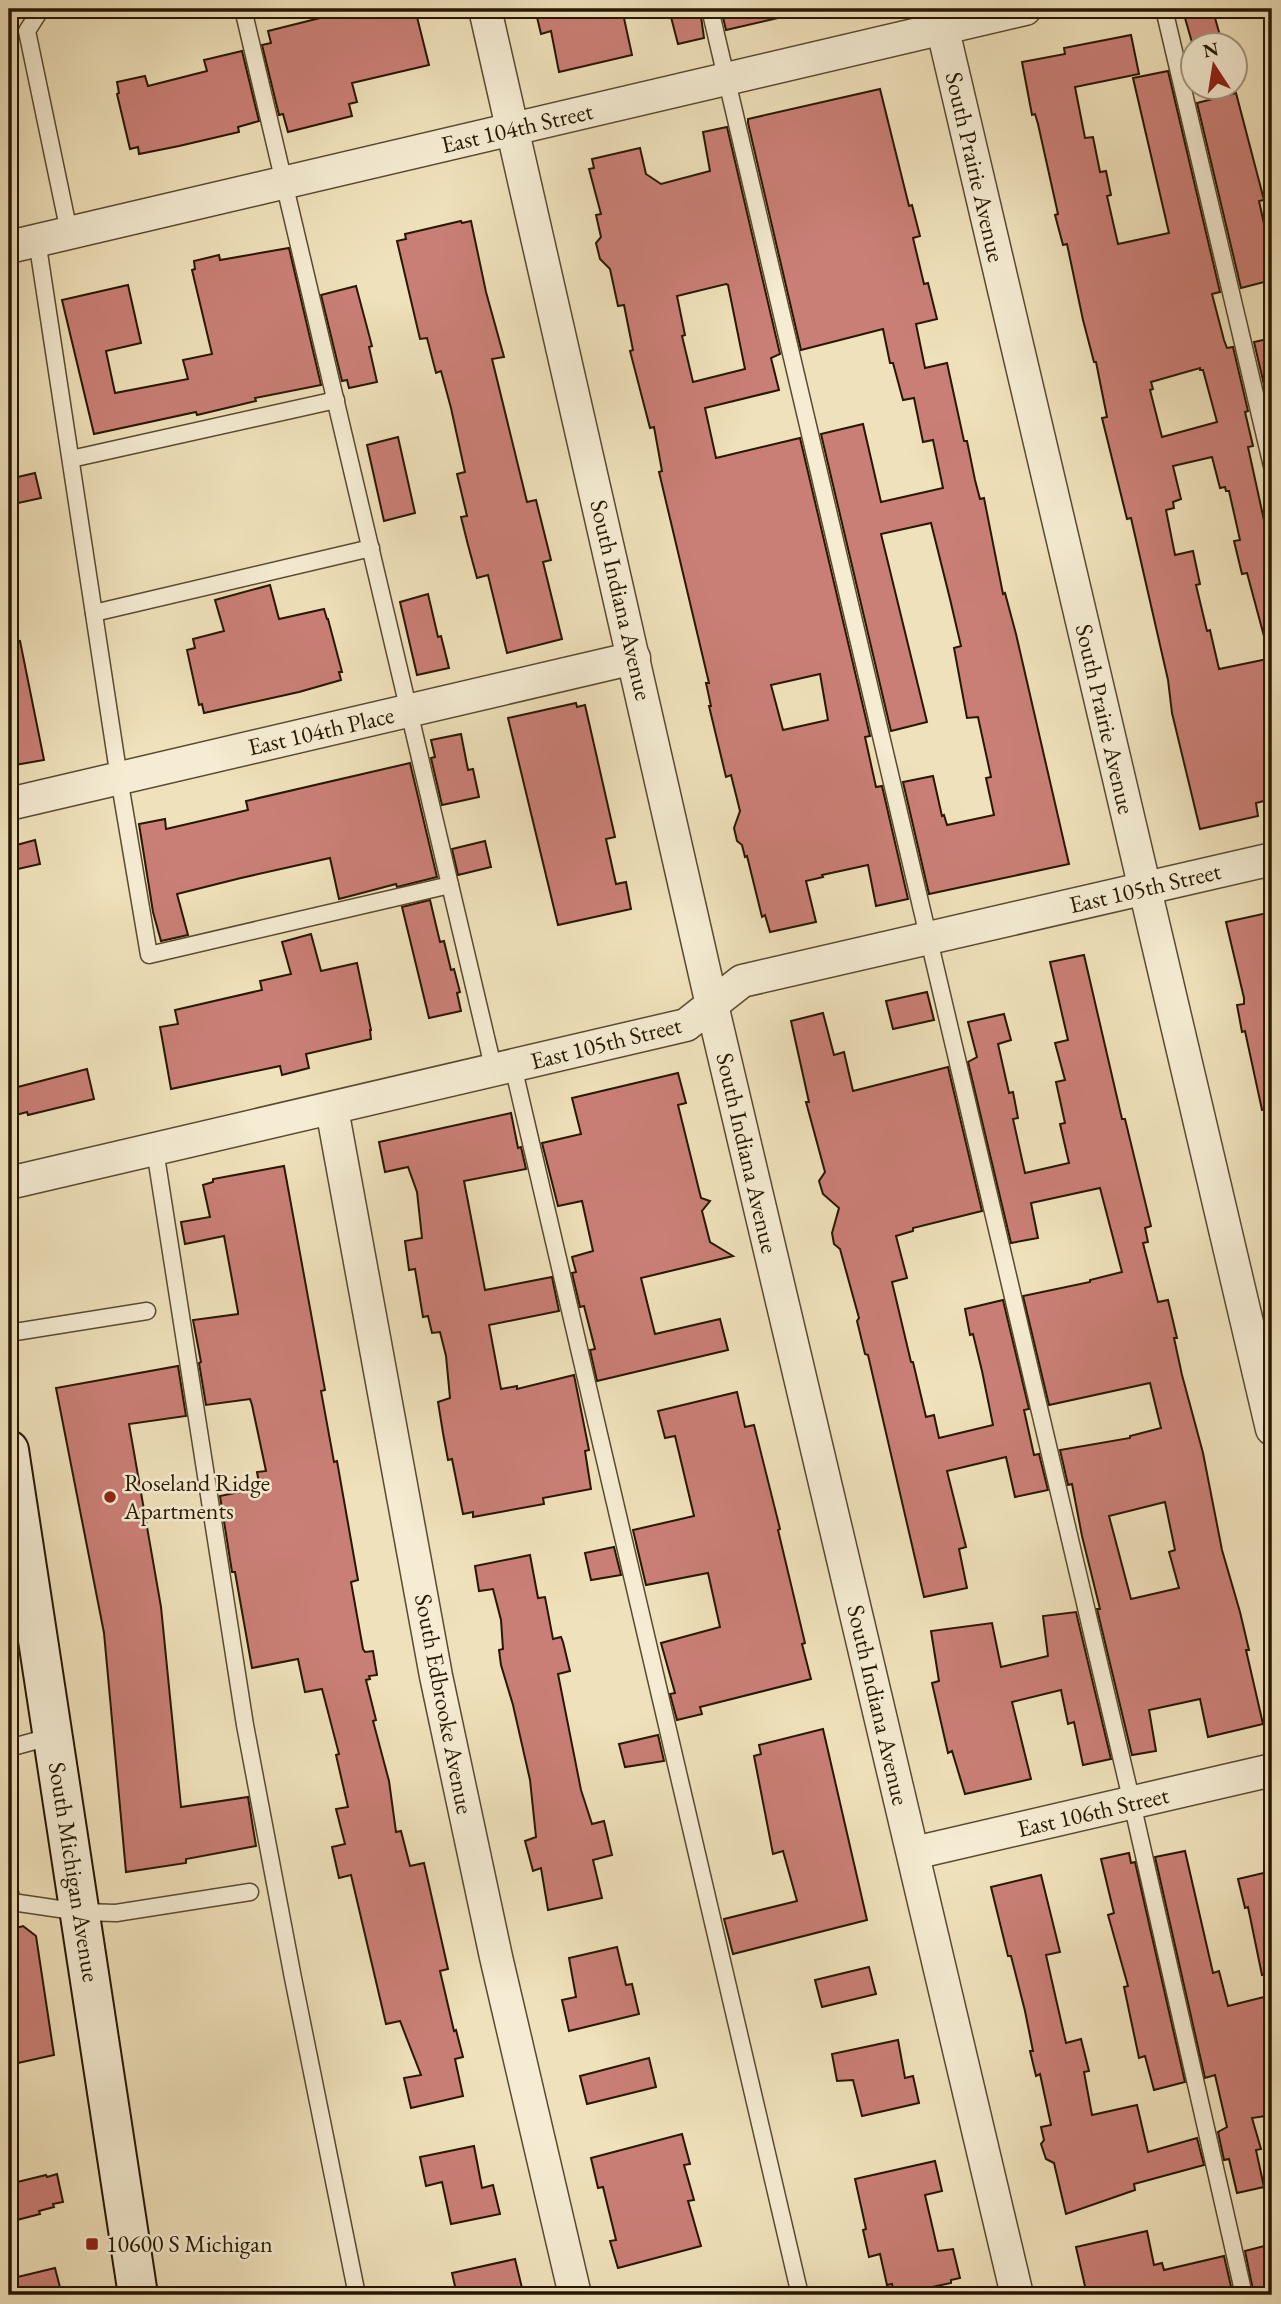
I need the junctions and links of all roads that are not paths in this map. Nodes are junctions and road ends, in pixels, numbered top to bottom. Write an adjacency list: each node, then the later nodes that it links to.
1 (41, 9): 11 (lane)
2 (243, 9): 10 (lane)
3 (485, 9): 9 (street, South Indiana Avenue)
4 (710, 9): 8 (lane)
5 (1025, 9): 7 (street, East 104th Street)
6 (1164, 9): 15 (lane)
7 (940, 18): 8 (street, East 104th Street); 24 (street, South Prairie Avenue)
8 (726, 79): 9 (street, East 104th Street); 25 (lane)
9 (514, 128): 10 (street, East 104th Street); 18 (street, South Indiana Avenue)
10 (285, 182): 11 (street, East 104th Street); 13 (lane)
11 (69, 232): 12 (street, East 104th Street)
12 (23, 243): 14 (lane)
13 (337, 400): 14 (lane); 16 (lane)
14 (71, 459): 17 (lane)
15 (1272, 466)
16 (371, 548): 17 (lane); 19 (lane)
17 (94, 613): 20 (lane)
18 (634, 658): 19 (street, East 104th Place); 26 (street, South Indiana Avenue)
19 (409, 710): 20 (street, East 104th Place); 23 (lane)
20 (119, 778): 21 (street, East 104th Place); 23 (lane)
21 (9, 804)
22 (1272, 859): 24 (street, East 105th Street)
23 (450, 885): 27 (lane)
24 (1146, 888): 25 (street, East 105th Street); 33 (street, South Prairie Avenue)
25 (927, 939): 26 (street, East 105th Street); 38 (lane)
26 (712, 1005): 27 (street, East 105th Street); 39 (street, South Indiana Avenue)
27 (504, 1069): 28 (street, East 105th Street); 46 (lane)
28 (332, 1109): 29 (street, East 105th Street); 45 (street, South Edbrooke Avenue)
29 (155, 1150): 30 (street, East 105th Street); 44 (lane)
30 (9, 1184)
31 (147, 1311): 32 (lane)
32 (9, 1333)
33 (1272, 1429)
34 (9, 1450): 35 (main road, South Michigan Avenue)
35 (53, 1737): 36 (lane); 42 (main road, South Michigan Avenue)
36 (9, 1748)
37 (1272, 1770): 38 (street, East 106th Street)
38 (1132, 1803): 39 (street, East 106th Street); 48 (lane)
39 (914, 1853): 47 (street, South Indiana Avenue)
40 (9, 1889): 42 (lane)
41 (250, 1892): 42 (lane)
42 (80, 1912): 43 (main road, South Michigan Avenue)
43 (138, 2295)
44 (357, 2295)
45 (575, 2295)
46 (800, 2295)
47 (1017, 2295)
48 (1244, 2295)

